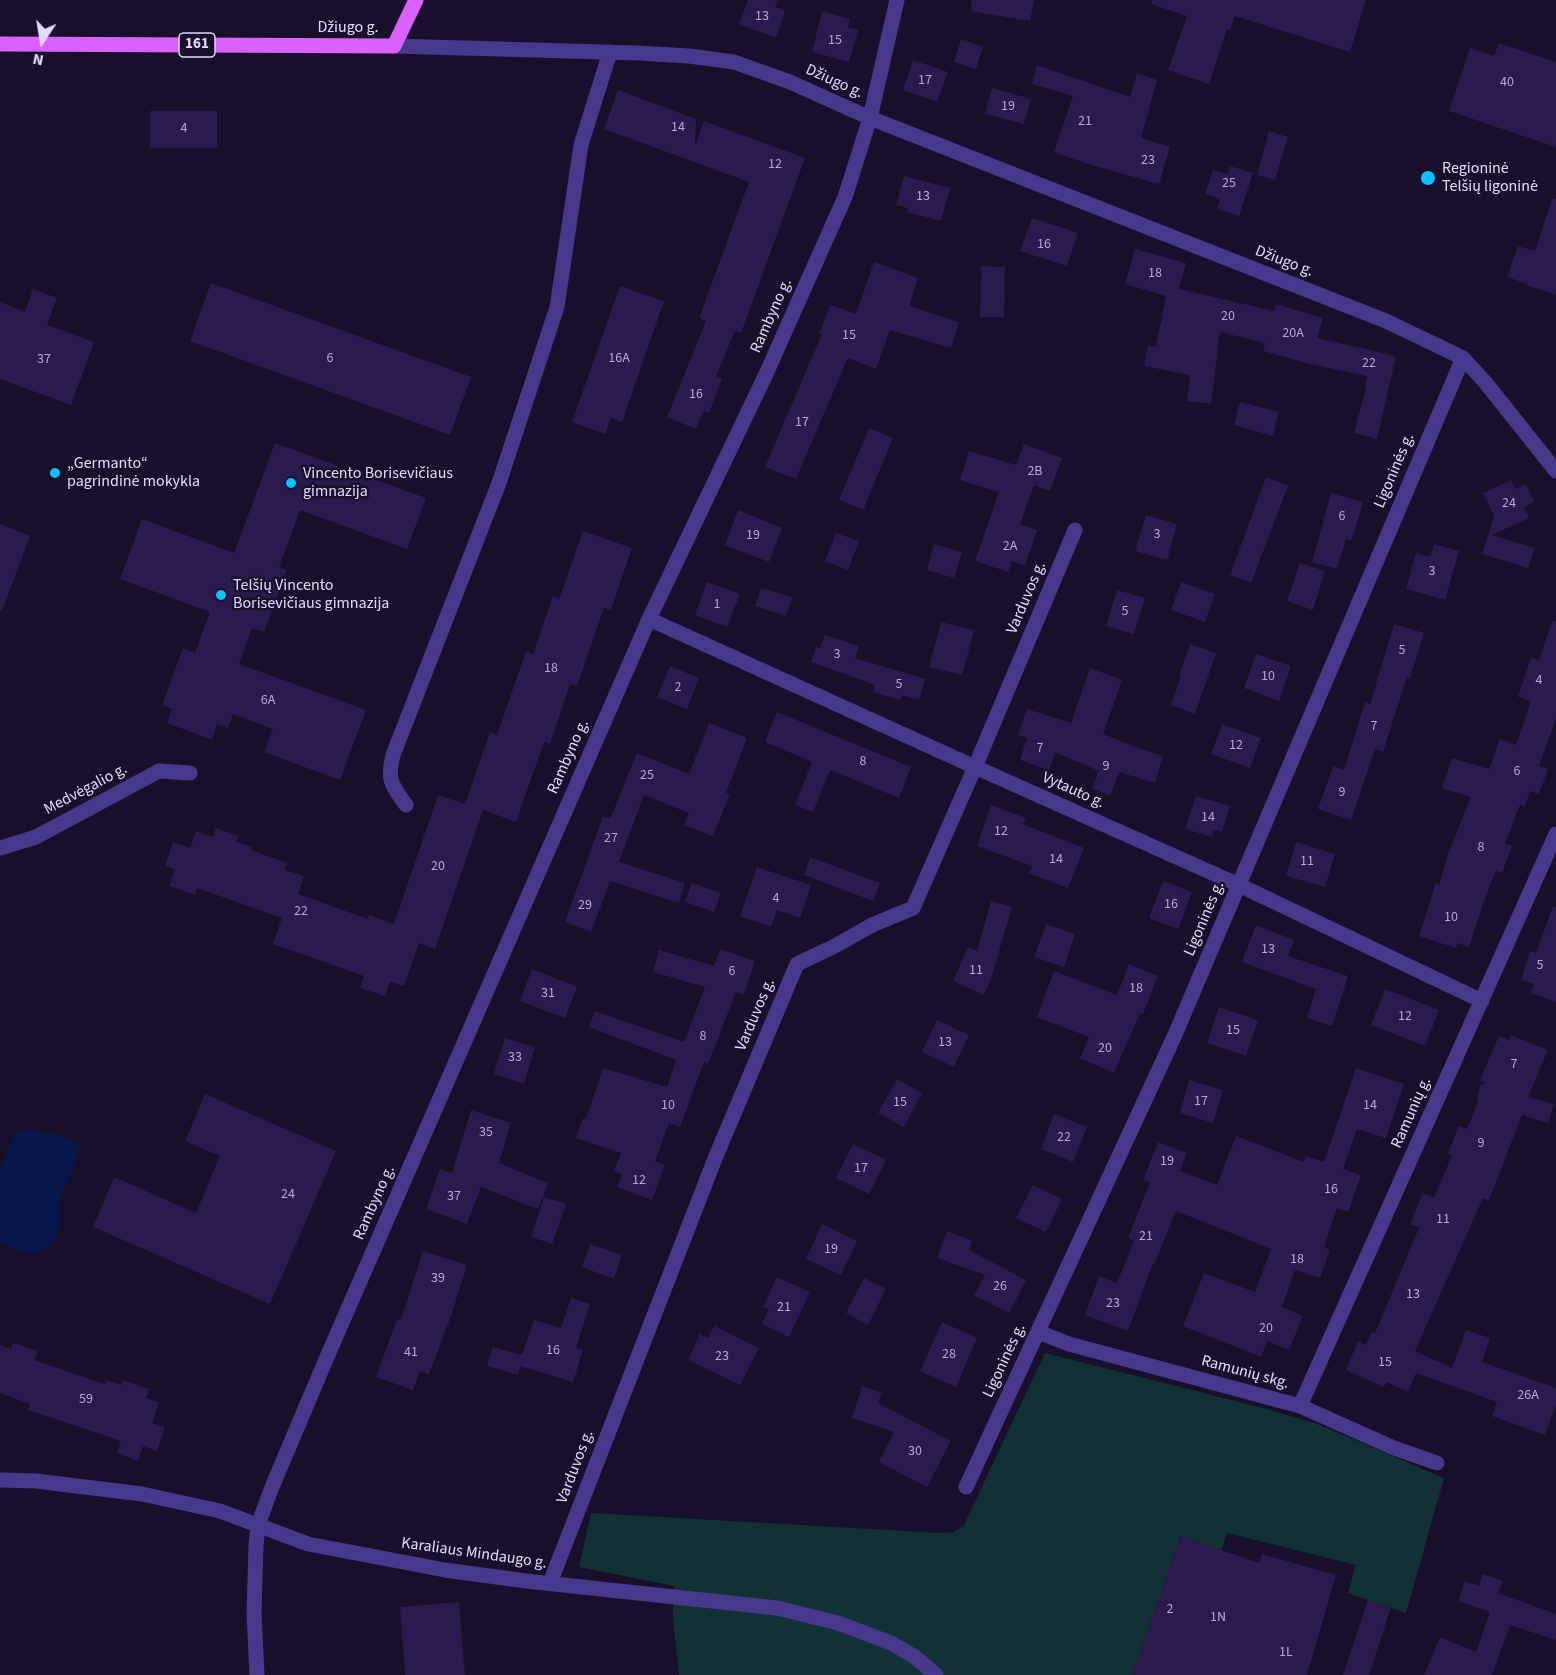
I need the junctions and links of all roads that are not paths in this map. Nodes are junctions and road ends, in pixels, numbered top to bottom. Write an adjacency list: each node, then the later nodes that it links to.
1 (416, 0): 4 (main road)
2 (897, 0): 6 (street, Rambyno g.)
3 (0, 44): 4 (main road, Džiugo g. / 161)
4 (394, 46): 5 (street, Džiugo g.)
5 (610, 52): 6 (street, Džiugo g.); 13 (street)
6 (870, 118): 7 (street, Džiugo g.); 10 (street, Rambyno g.)
7 (1462, 358): 8 (street, Džiugo g.); 16 (street, Ligoninės g.)
8 (1556, 471)
9 (1075, 530): 11 (street, Varduvos g.)
10 (649, 619): 11 (street, Vytauto g.); 23 (street, Rambyno g.)
11 (975, 767): 16 (street, Vytauto g.); 24 (street, Varduvos g.)
12 (190, 773): 15 (street, Medvėgalio g.)
13 (406, 805)
14 (1556, 834): 17 (street, Ramunių g.)
15 (0, 848)
16 (1239, 885): 17 (street, Vytauto g.); 18 (street, Ligoninės g.)
17 (1482, 1001): 19 (street, Ramunių g.)
18 (1038, 1332): 19 (street, Ramunių skg.); 22 (street, Ligoninės g.)
19 (1300, 1406): 20 (street, Ramunių skg.)
20 (1437, 1463)
21 (0, 1479): 23 (street, Karaliaus Mindaugo g.)
22 (966, 1487)
23 (258, 1525): 24 (street, Karaliaus Mindaugo g.); 25 (street, Rambyno g.)
24 (550, 1583): 26 (street, Karaliaus Mindaugo g.)
25 (257, 1675)
26 (936, 1675)

